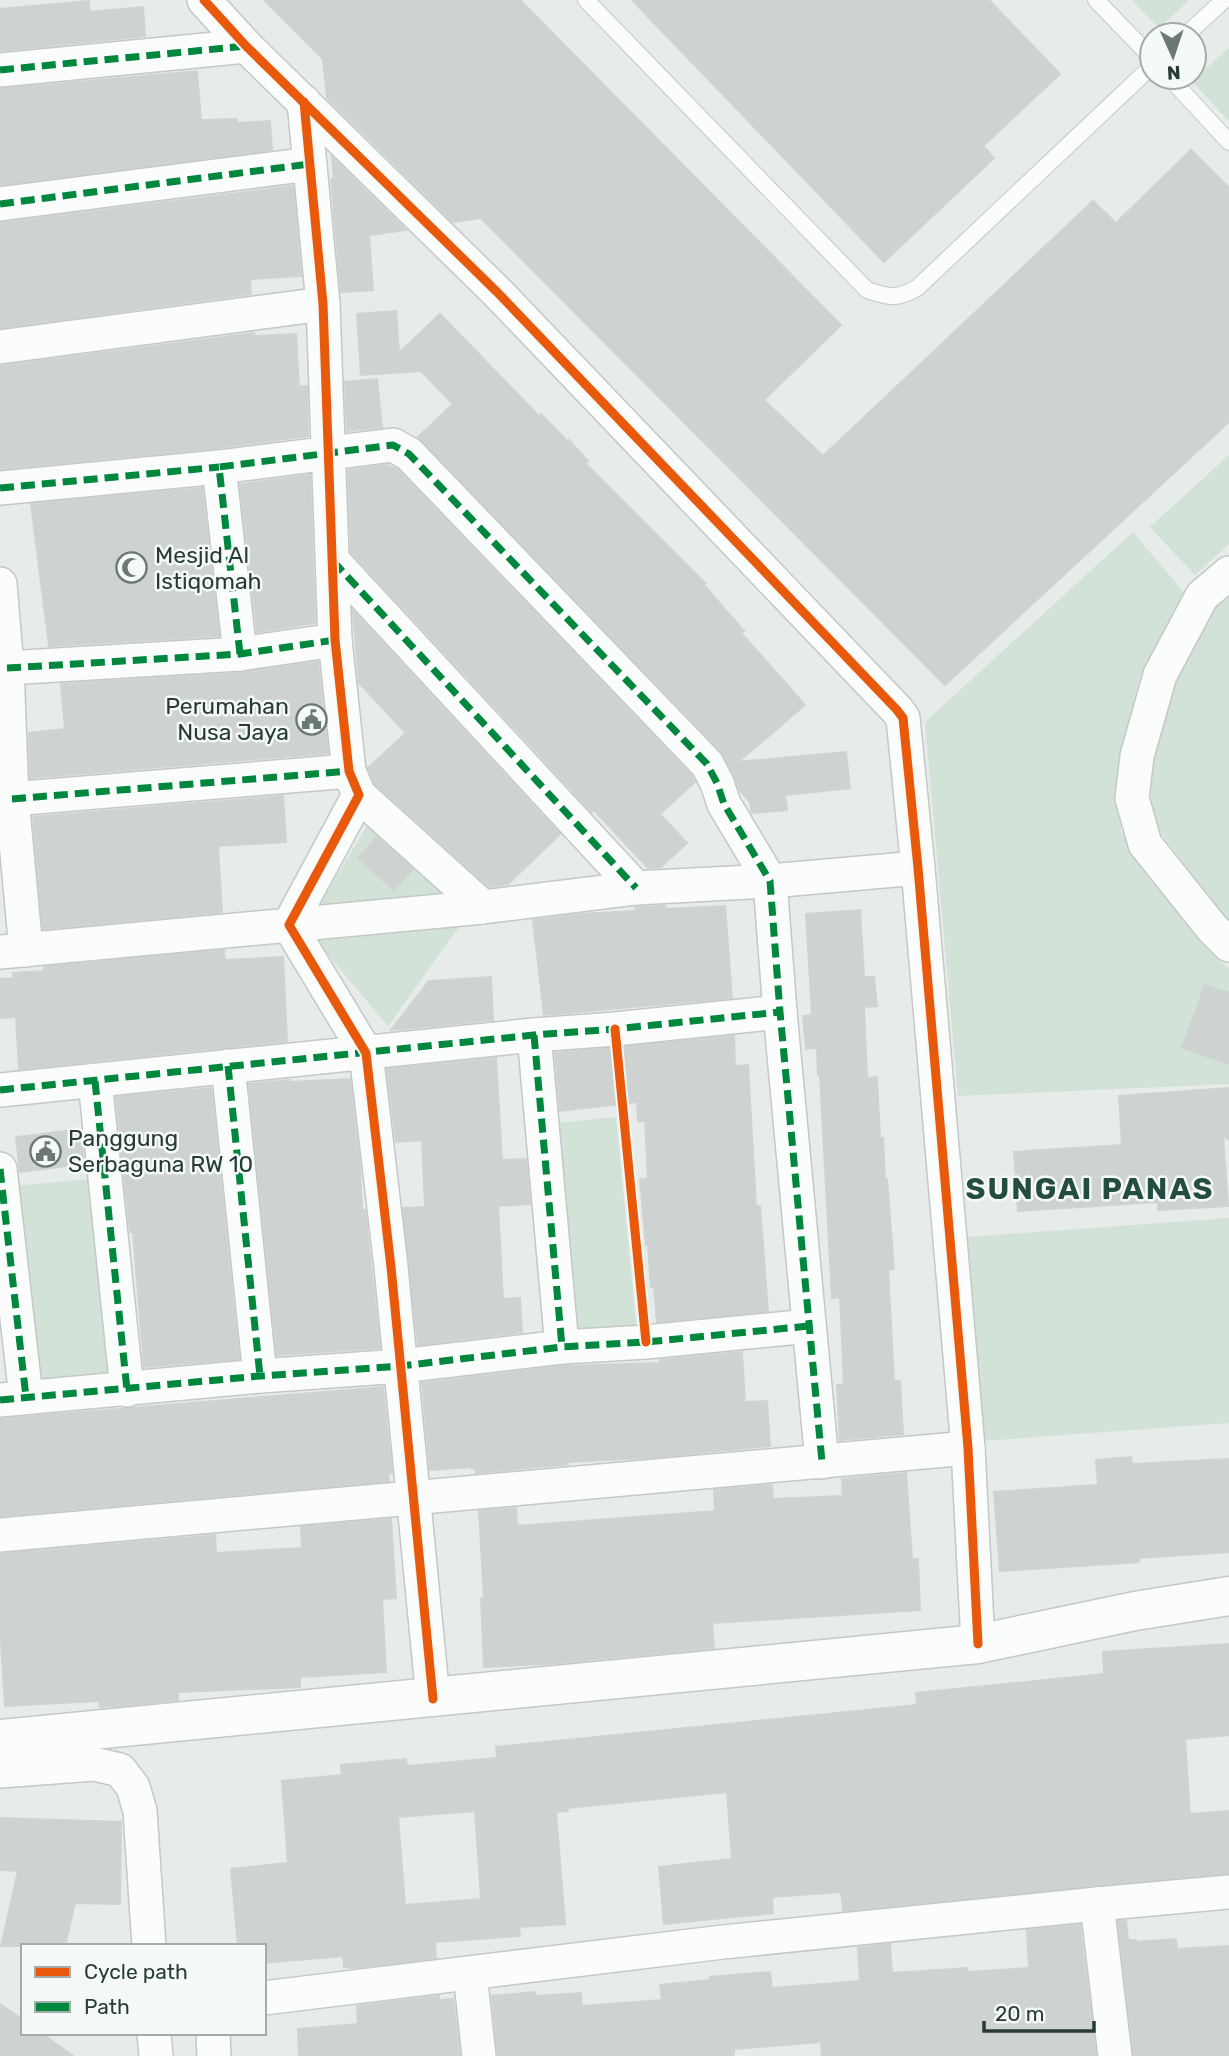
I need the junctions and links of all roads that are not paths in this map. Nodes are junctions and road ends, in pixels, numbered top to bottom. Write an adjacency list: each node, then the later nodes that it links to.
1 (204, 0): 7 (street)
2 (586, 0): 9 (lane)
3 (1096, 0): 6 (lane)
4 (1224, 0): 5 (lane)
5 (1201, 21)
6 (1138, 44)
7 (246, 46): 8 (street); 11 (street)
8 (0, 70)
9 (1138, 79)
10 (1182, 91): 12 (lane)
11 (304, 102): 13 (street); 28 (street)
12 (1229, 142)
13 (310, 164): 14 (street); 15 (street)
14 (0, 204)
15 (323, 304): 16 (street); 17 (street)
16 (0, 347)
17 (329, 453): 18 (street); 20 (street); 29 (street)
18 (219, 467): 19 (street); 24 (street)
19 (0, 488)
20 (333, 561): 23 (street); 30 (street)
21 (1229, 573): 33 (street)
22 (0, 584): 25 (street)
23 (335, 640): 24 (street); 26 (street)
24 (240, 654): 25 (street)
25 (7, 668): 27 (street)
26 (354, 783): 27 (street); 31 (street); 32 (street)
27 (12, 799): 34 (street)
28 (918, 868): 29 (street); 48 (street)
29 (770, 881): 30 (street); 35 (street)
30 (636, 888): 31 (street)
31 (483, 907): 32 (street)
32 (289, 925): 34 (street); 37 (street)
33 (1229, 945)
34 (13, 951)
35 (780, 1012): 36 (street); 42 (street)
36 (534, 1035): 37 (street); 43 (street)
37 (366, 1053): 38 (street); 44 (street)
38 (228, 1066): 39 (street); 45 (street)
39 (95, 1081): 40 (street); 46 (street)
40 (0, 1090)
41 (0, 1169): 47 (street)
42 (809, 1326): 43 (street); 49 (street)
43 (562, 1347): 44 (street)
44 (401, 1366): 45 (street); 50 (street)
45 (260, 1376): 46 (street)
46 (127, 1390): 47 (street)
47 (13, 1399)
48 (968, 1448): 49 (street); 53 (street)
49 (822, 1462): 50 (street)
50 (414, 1499): 51 (street); 54 (street)
51 (0, 1535)
52 (1229, 1596): 53 (street)
53 (978, 1644): 54 (street)
54 (433, 1699): 55 (street)
55 (0, 1739)
56 (0, 1771): 59 (street)
57 (1229, 1892): 58 (street)
58 (1097, 1904): 60 (street); 67 (street)
59 (149, 1944)
60 (470, 1973): 61 (street); 66 (street)
61 (266, 1998)
62 (154, 2035): 64 (street)
63 (213, 2035): 65 (street)
64 (156, 2056)
65 (214, 2056)
66 (479, 2056)
67 (1115, 2056)

